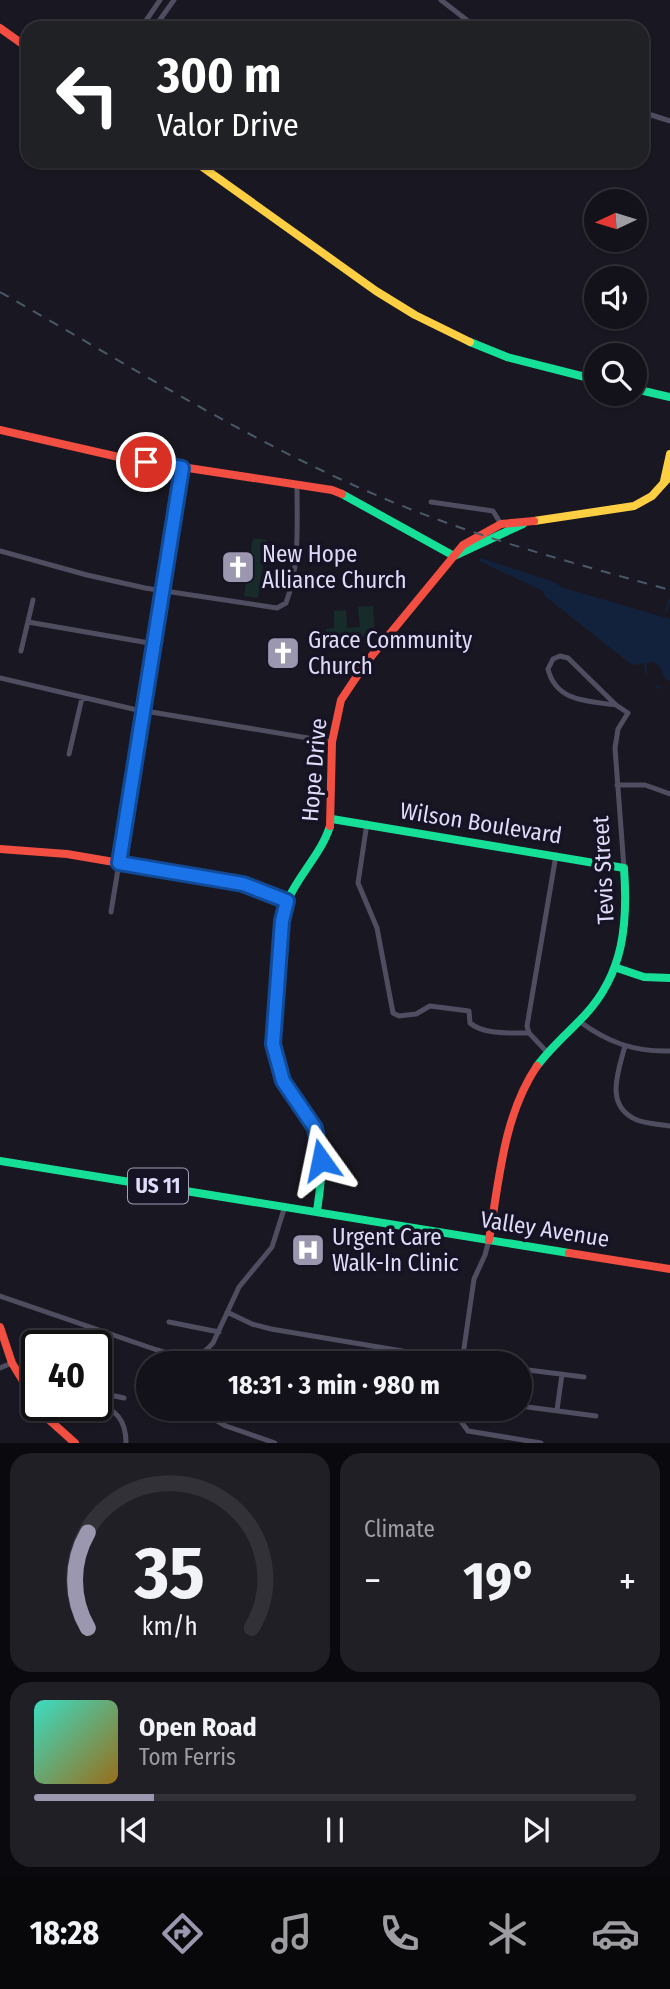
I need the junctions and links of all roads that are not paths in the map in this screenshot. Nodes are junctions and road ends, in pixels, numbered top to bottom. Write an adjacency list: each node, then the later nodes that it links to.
1 (160, 0): 4 (street)
2 (174, 0): 5 (street)
3 (441, 0): 6 (street)
4 (146, 21)
5 (159, 21)
6 (468, 21)
7 (0, 28): 8 (main road)
8 (21, 43)
9 (649, 114): 10 (street)
10 (670, 121)
11 (204, 168): 12 (main road)
12 (584, 377)
13 (647, 392): 14 (main road)
14 (670, 397)
15 (0, 430): 17 (main road)
16 (670, 454): 20 (main road)
17 (182, 468): 19 (main road); 26 (main road)
18 (670, 476): 20 (main road)
19 (297, 485): 25 (main road); 26 (street)
20 (667, 486): 22 (main road)
21 (431, 502): 23 (street)
22 (526, 523): 23 (main road); 25 (main road)
23 (502, 524): 25 (main road)
24 (0, 551): 26 (street)
25 (454, 556): 35 (main road, Hope Drive)
26 (164, 591): 29 (main road)
27 (33, 600): 28 (street)
28 (28, 622): 29 (street); 30 (street)
29 (155, 644): 34 (main road)
30 (22, 651)
31 (0, 678): 32 (street)
32 (82, 698): 34 (street); 36 (street)
33 (616, 705): 33 (street); 37 (street, Tevis Street)
34 (144, 711): 35 (street); 43 (main road)
35 (332, 742): 39 (main road, Hope Drive)
36 (69, 754)
37 (617, 785): 38 (street); 44 (street, Tevis Street)
38 (670, 794)
39 (332, 819): 40 (main road, Wilson Boulevard); 45 (main road, Hope Drive)
40 (367, 823): 42 (main road, Wilson Boulevard); 50 (street)
41 (0, 849): 43 (main road)
42 (556, 855): 44 (main road, Wilson Boulevard); 50 (street)
43 (119, 863): 45 (main road); 46 (street)
44 (624, 868): 47 (main road, Tevis Street)
45 (287, 901): 57 (main road, Hope Drive)
46 (111, 912)
47 (617, 968): 48 (main road); 49 (main road, Tevis Street)
48 (670, 978)
49 (579, 1021): 51 (street); 53 (main road, Tevis Street)
50 (529, 1033): 53 (street)
51 (625, 1046): 52 (street); 54 (street)
52 (670, 1051)
53 (547, 1052): 58 (main road, Tevis Street)
54 (670, 1126)
55 (0, 1161): 56 (main road, Valley Avenue / US 11)
56 (285, 1206): 57 (main road, Valley Avenue / US 11); 61 (street)
57 (317, 1211): 58 (main road, Valley Avenue / US 11)
58 (489, 1240): 59 (main road, Valley Avenue / US 11); 66 (street, Tevis Street)
59 (670, 1269)
60 (0, 1296): 64 (street)
61 (227, 1312): 64 (street); 65 (street)
62 (169, 1322): 64 (street)
63 (0, 1327): 67 (main road)
64 (219, 1332)
65 (396, 1351)
66 (465, 1351)
67 (12, 1363): 68 (street); 72 (main road)
68 (0, 1368)
69 (532, 1370): 70 (street)
70 (562, 1374): 71 (street); 77 (street)
71 (584, 1377)
72 (20, 1379)
73 (112, 1396): 74 (street)
74 (124, 1398)
75 (532, 1407): 77 (street)
76 (112, 1409): 83 (street)
77 (557, 1410): 78 (street)
78 (596, 1416)
79 (51, 1421): 82 (main road)
80 (217, 1421): 84 (street)
81 (461, 1421): 85 (street)
82 (75, 1443)
83 (126, 1443)
84 (275, 1443)
85 (541, 1443)

